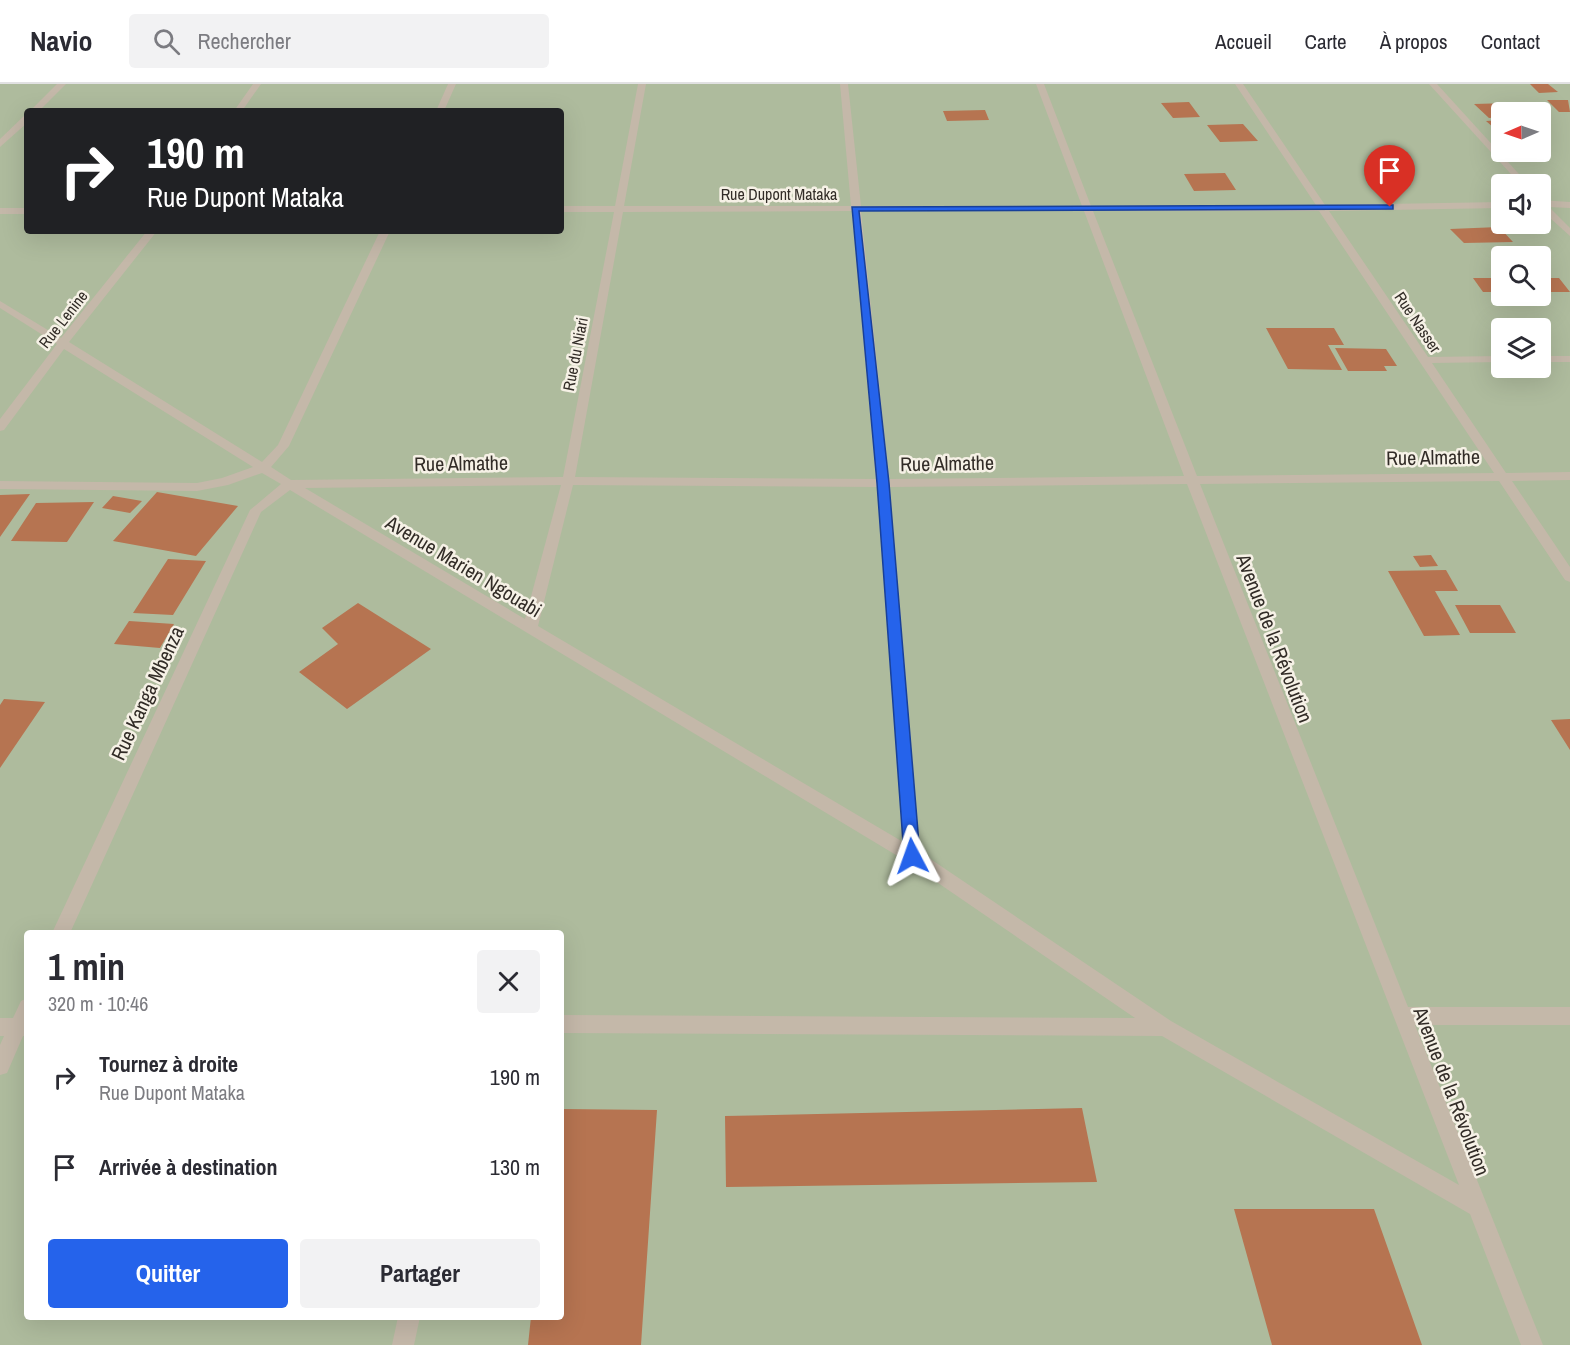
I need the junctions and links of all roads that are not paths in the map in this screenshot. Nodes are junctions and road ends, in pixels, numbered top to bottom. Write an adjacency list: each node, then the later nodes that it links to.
1 (62, 84): 9 (street)
2 (256, 84): 10 (street)
3 (452, 84): 11 (street)
4 (642, 84): 18 (street, Rue du Niari)
5 (844, 84): 21 (street)
6 (1040, 84): 22 (street, Avenue de la Révolution)
7 (1239, 84): 19 (street, Rue Nasser)
8 (1433, 84): 14 (street)
9 (37, 108)
10 (240, 108)
11 (441, 108)
12 (24, 121): 13 (street)
13 (0, 144)
14 (1515, 174)
15 (1551, 204): 17 (street)
16 (1491, 205): 19 (street, Rue Dupont Mataka)
17 (1570, 205)
18 (620, 208): 20 (street, Rue Dupont Mataka); 21 (street, Rue Dupont Mataka); 40 (street, Rue du Niari)
19 (1323, 208): 22 (street, Rue Dupont Mataka); 34 (street, Rue Nasser)
20 (564, 209)
21 (855, 209): 22 (street, Rue Dupont Mataka); 41 (street)
22 (1088, 209): 39 (street, Avenue de la Révolution)
23 (0, 211): 24 (street)
24 (24, 212)
25 (1551, 214): 28 (street)
26 (150, 234): 30 (street, Rue Lenine)
27 (384, 234): 36 (street)
28 (1570, 234)
29 (0, 304): 30 (street, Avenue Marien Ngouabi)
30 (62, 344): 35 (street, Rue Lenine); 36 (street, Avenue Marien Ngouabi)
31 (1491, 359): 34 (street)
32 (1551, 359): 33 (street)
33 (1570, 359)
34 (1425, 360): 37 (street, Rue Nasser)
35 (0, 427)
36 (263, 468): 42 (street, Avenue Marien Ngouabi); 43 (street)
37 (1501, 476): 38 (street, Rue Almathe); 39 (street, Rue Almathe); 44 (street, Rue Nasser)
38 (1570, 476)
39 (1192, 480): 41 (street, Rue Almathe); 49 (street, Avenue de la Révolution)
40 (568, 481): 41 (street, Rue Almathe); 42 (street, Rue Almathe); 45 (street, Rue du Niari)
41 (883, 483): 46 (street)
42 (289, 484): 45 (street, Avenue Marien Ngouabi); 47 (street, Rue Kanga Mbenza)
43 (0, 485)
44 (1570, 578)
45 (530, 628): 46 (street, Avenue Marien Ngouabi)
46 (912, 856): 53 (street, Avenue Marien Ngouabi)
47 (62, 930)
48 (24, 1012): 52 (street)
49 (1402, 1016): 50 (street); 55 (street, Avenue de la Révolution)
50 (1570, 1016)
51 (564, 1024): 53 (street)
52 (15, 1027): 54 (street)
53 (1164, 1027): 55 (street, Avenue Marien Ngouabi)
54 (0, 1066)
55 (1476, 1206): 58 (street, Avenue de la Révolution)
56 (408, 1320): 57 (street)
57 (403, 1345)
58 (1532, 1345)

